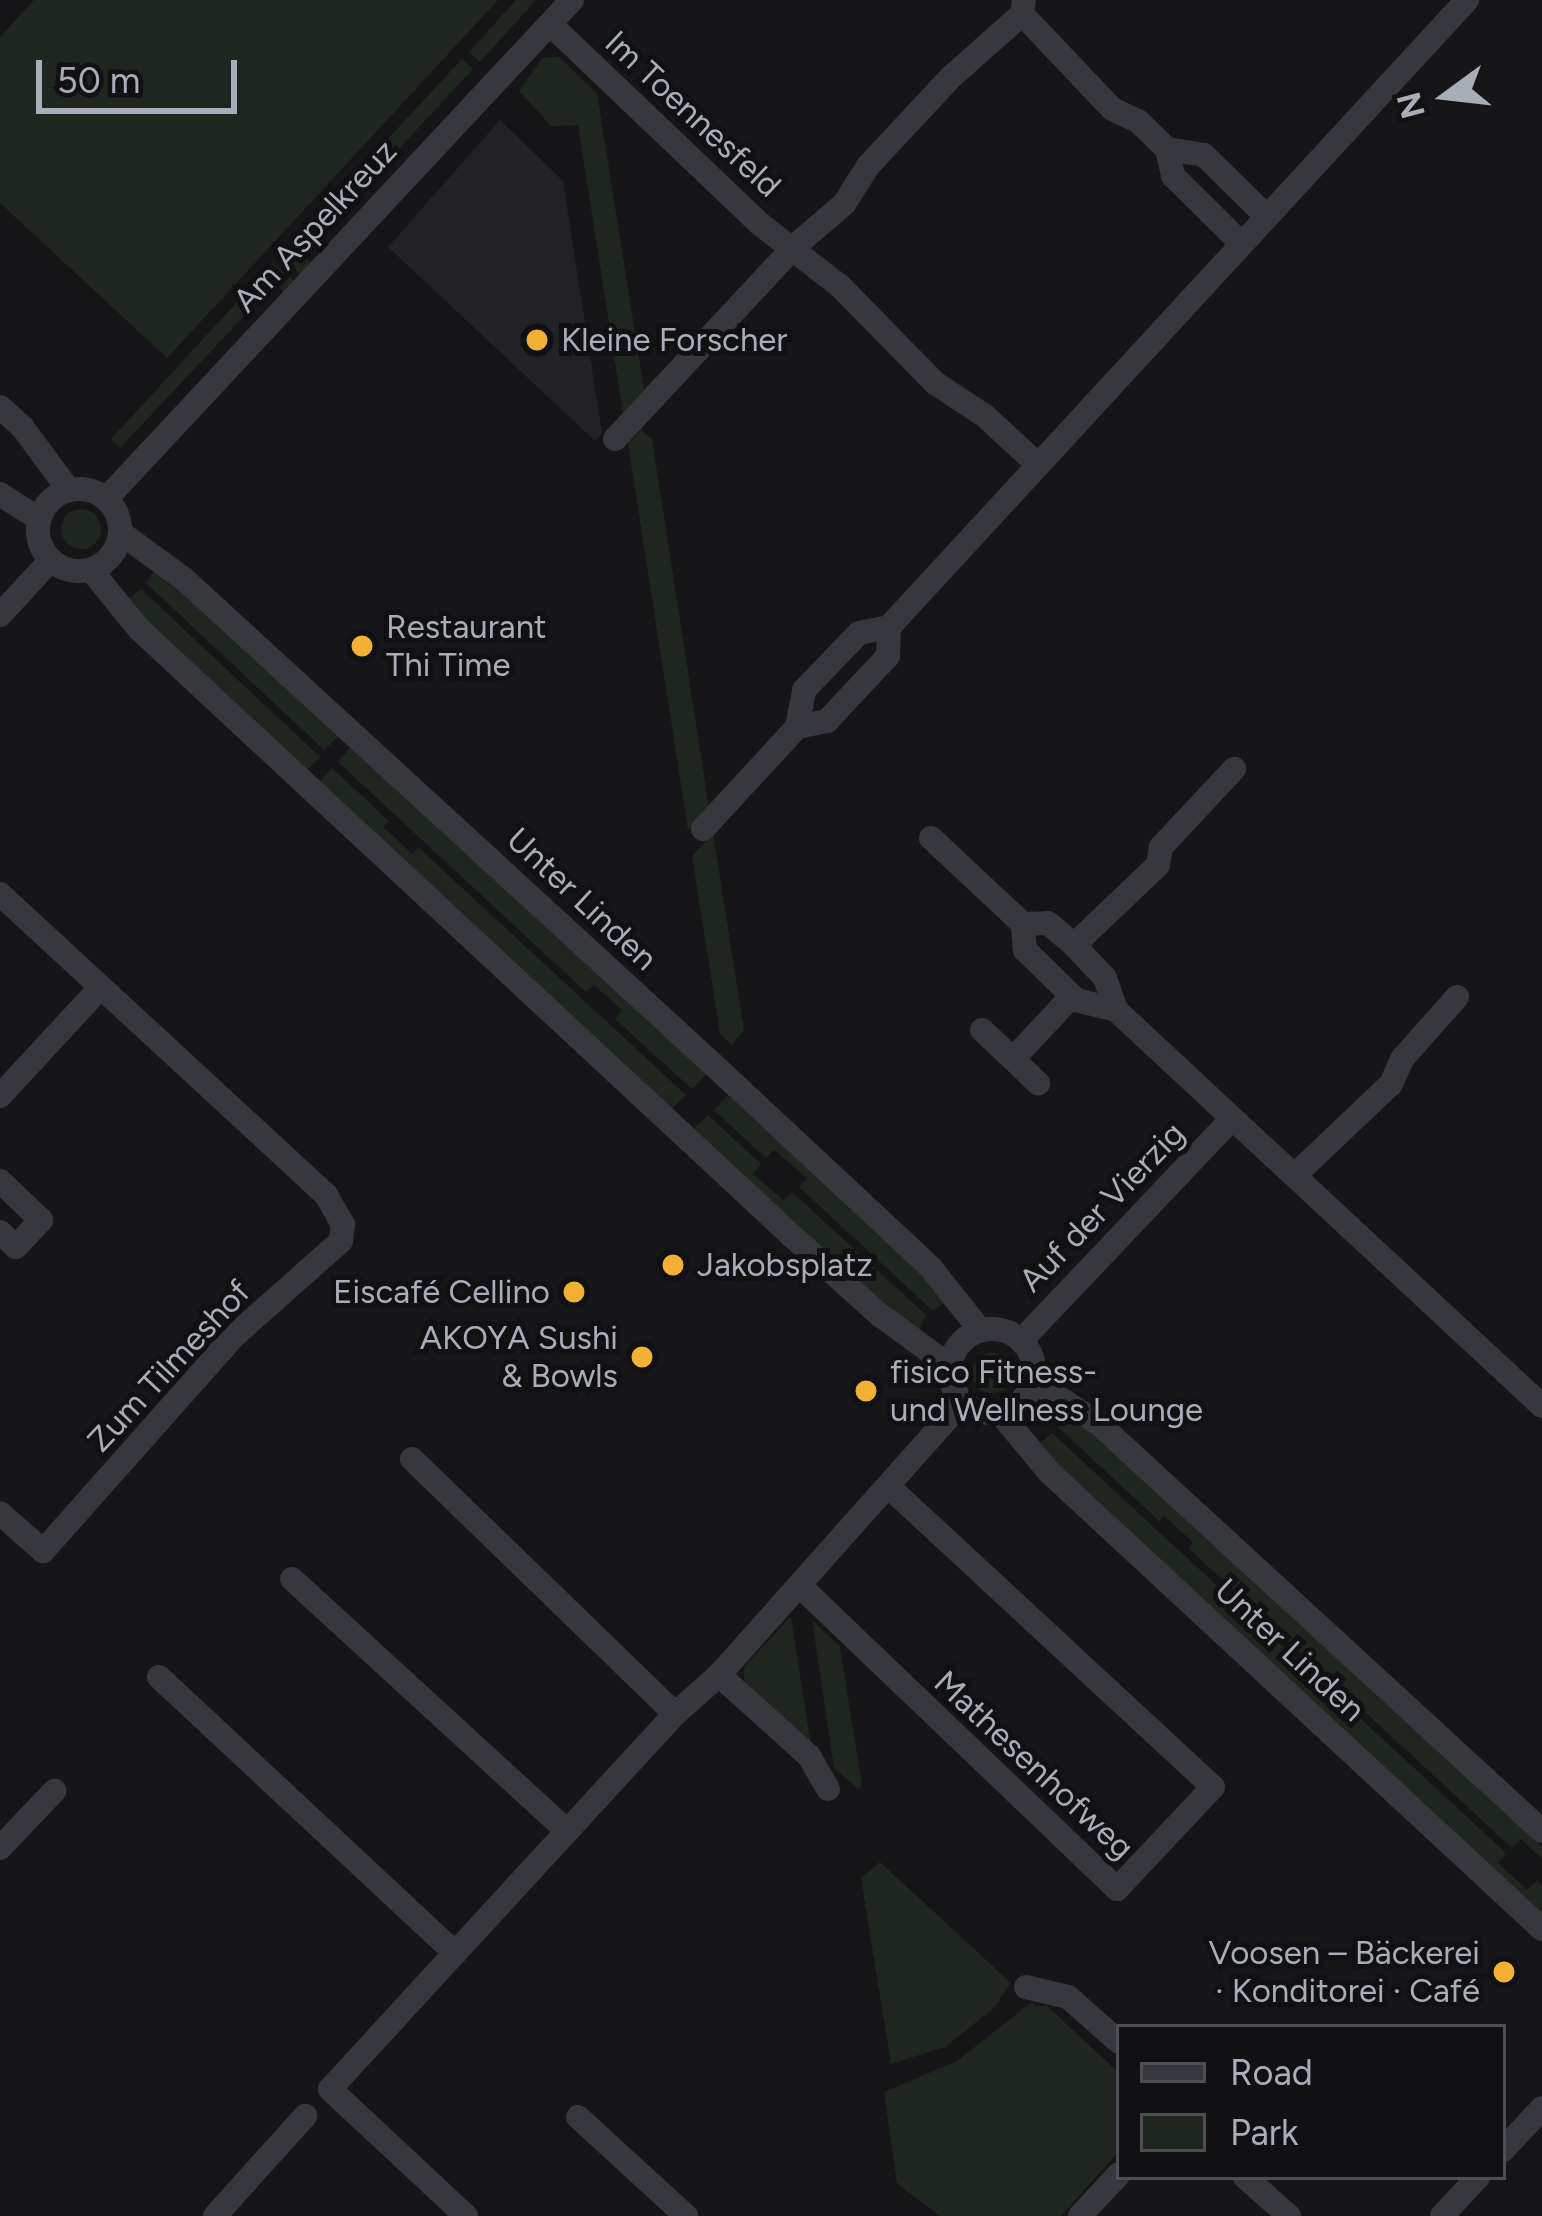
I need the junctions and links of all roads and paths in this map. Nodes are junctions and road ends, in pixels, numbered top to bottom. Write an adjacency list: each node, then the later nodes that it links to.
1 (572, 0): 4 (street, Am Aspelkreuz)
2 (1467, 0): 6 (street)
3 (1023, 7): 5 (street); 8 (street)
4 (550, 24): 8 (street, Im Toennesfeld); 14 (street, Am Aspelkreuz)
5 (1167, 149): 6 (street); 7 (street)
6 (1266, 215): 7 (street)
7 (1241, 243): 11 (street)
8 (795, 246): 10 (street); 11 (street, Im Toennesfeld)
9 (0, 407): 12 (street)
10 (615, 439)
11 (1036, 463): 20 (street)
12 (68, 489): 14 (street); 15 (street)
13 (0, 494): 15 (street)
14 (107, 498): 16 (street)
15 (39, 519): 17 (street)
16 (121, 533): 18 (street); 40 (street, Unter Linden)
17 (51, 560): 18 (street); 19 (street)
18 (91, 570): 42 (street)
19 (0, 614)
20 (889, 627): 21 (street); 21 (street)
21 (797, 727): 23 (street)
22 (1234, 769): 27 (street)
23 (703, 829)
24 (931, 838): 26 (street, Auf der Vierzig)
25 (0, 894): 28 (street, Zum Tilmeshof)
26 (1023, 924): 27 (street, Auf der Vierzig); 29 (street, Auf der Vierzig)
27 (1074, 945): 31 (street, Auf der Vierzig)
28 (100, 988): 35 (street); 49 (street, Zum Tilmeshof)
29 (1072, 996): 31 (street, Auf der Vierzig); 33 (street)
30 (1457, 997): 37 (street)
31 (1116, 1010): 36 (street, Auf der Vierzig)
32 (982, 1030): 33 (street)
33 (1012, 1059): 34 (street)
34 (1038, 1083)
35 (0, 1096)
36 (1232, 1119): 37 (street, Auf der Vierzig); 41 (street, Auf der Vierzig)
37 (1295, 1174): 44 (street, Auf der Vierzig)
38 (0, 1181): 39 (street)
39 (0, 1232)
40 (981, 1331): 41 (street); 42 (street)
41 (1021, 1341): 43 (street)
42 (951, 1367): 45 (street)
43 (1033, 1381): 46 (street); 57 (street, Unter Linden)
44 (1538, 1393)
45 (963, 1401): 46 (street); 48 (street)
46 (1000, 1413): 60 (street, Unter Linden)
47 (412, 1459): 54 (street)
48 (888, 1486): 51 (street); 51 (street, Mathesenhofweg)
49 (0, 1513)
50 (292, 1579): 58 (street)
51 (799, 1585): 52 (street)
52 (719, 1675): 54 (street); 55 (street)
53 (159, 1677): 61 (street)
54 (675, 1714): 58 (street)
55 (828, 1789)
56 (54, 1791): 59 (street)
57 (1542, 1831)
58 (567, 1832): 61 (street)
59 (0, 1848)
60 (1542, 1929)
61 (455, 1953): 72 (street)
62 (1026, 1987): 63 (street)
63 (1116, 2039)
64 (1542, 2108): 67 (street)
65 (305, 2116): 71 (street)
66 (578, 2117): 73 (street)
67 (1506, 2147)
68 (1116, 2177): 74 (street)
69 (1248, 2180): 75 (street)
70 (1475, 2180): 76 (street)
71 (215, 2216)
72 (466, 2216)
73 (686, 2216)
74 (1080, 2216)
75 (1289, 2216)
76 (1442, 2216)

